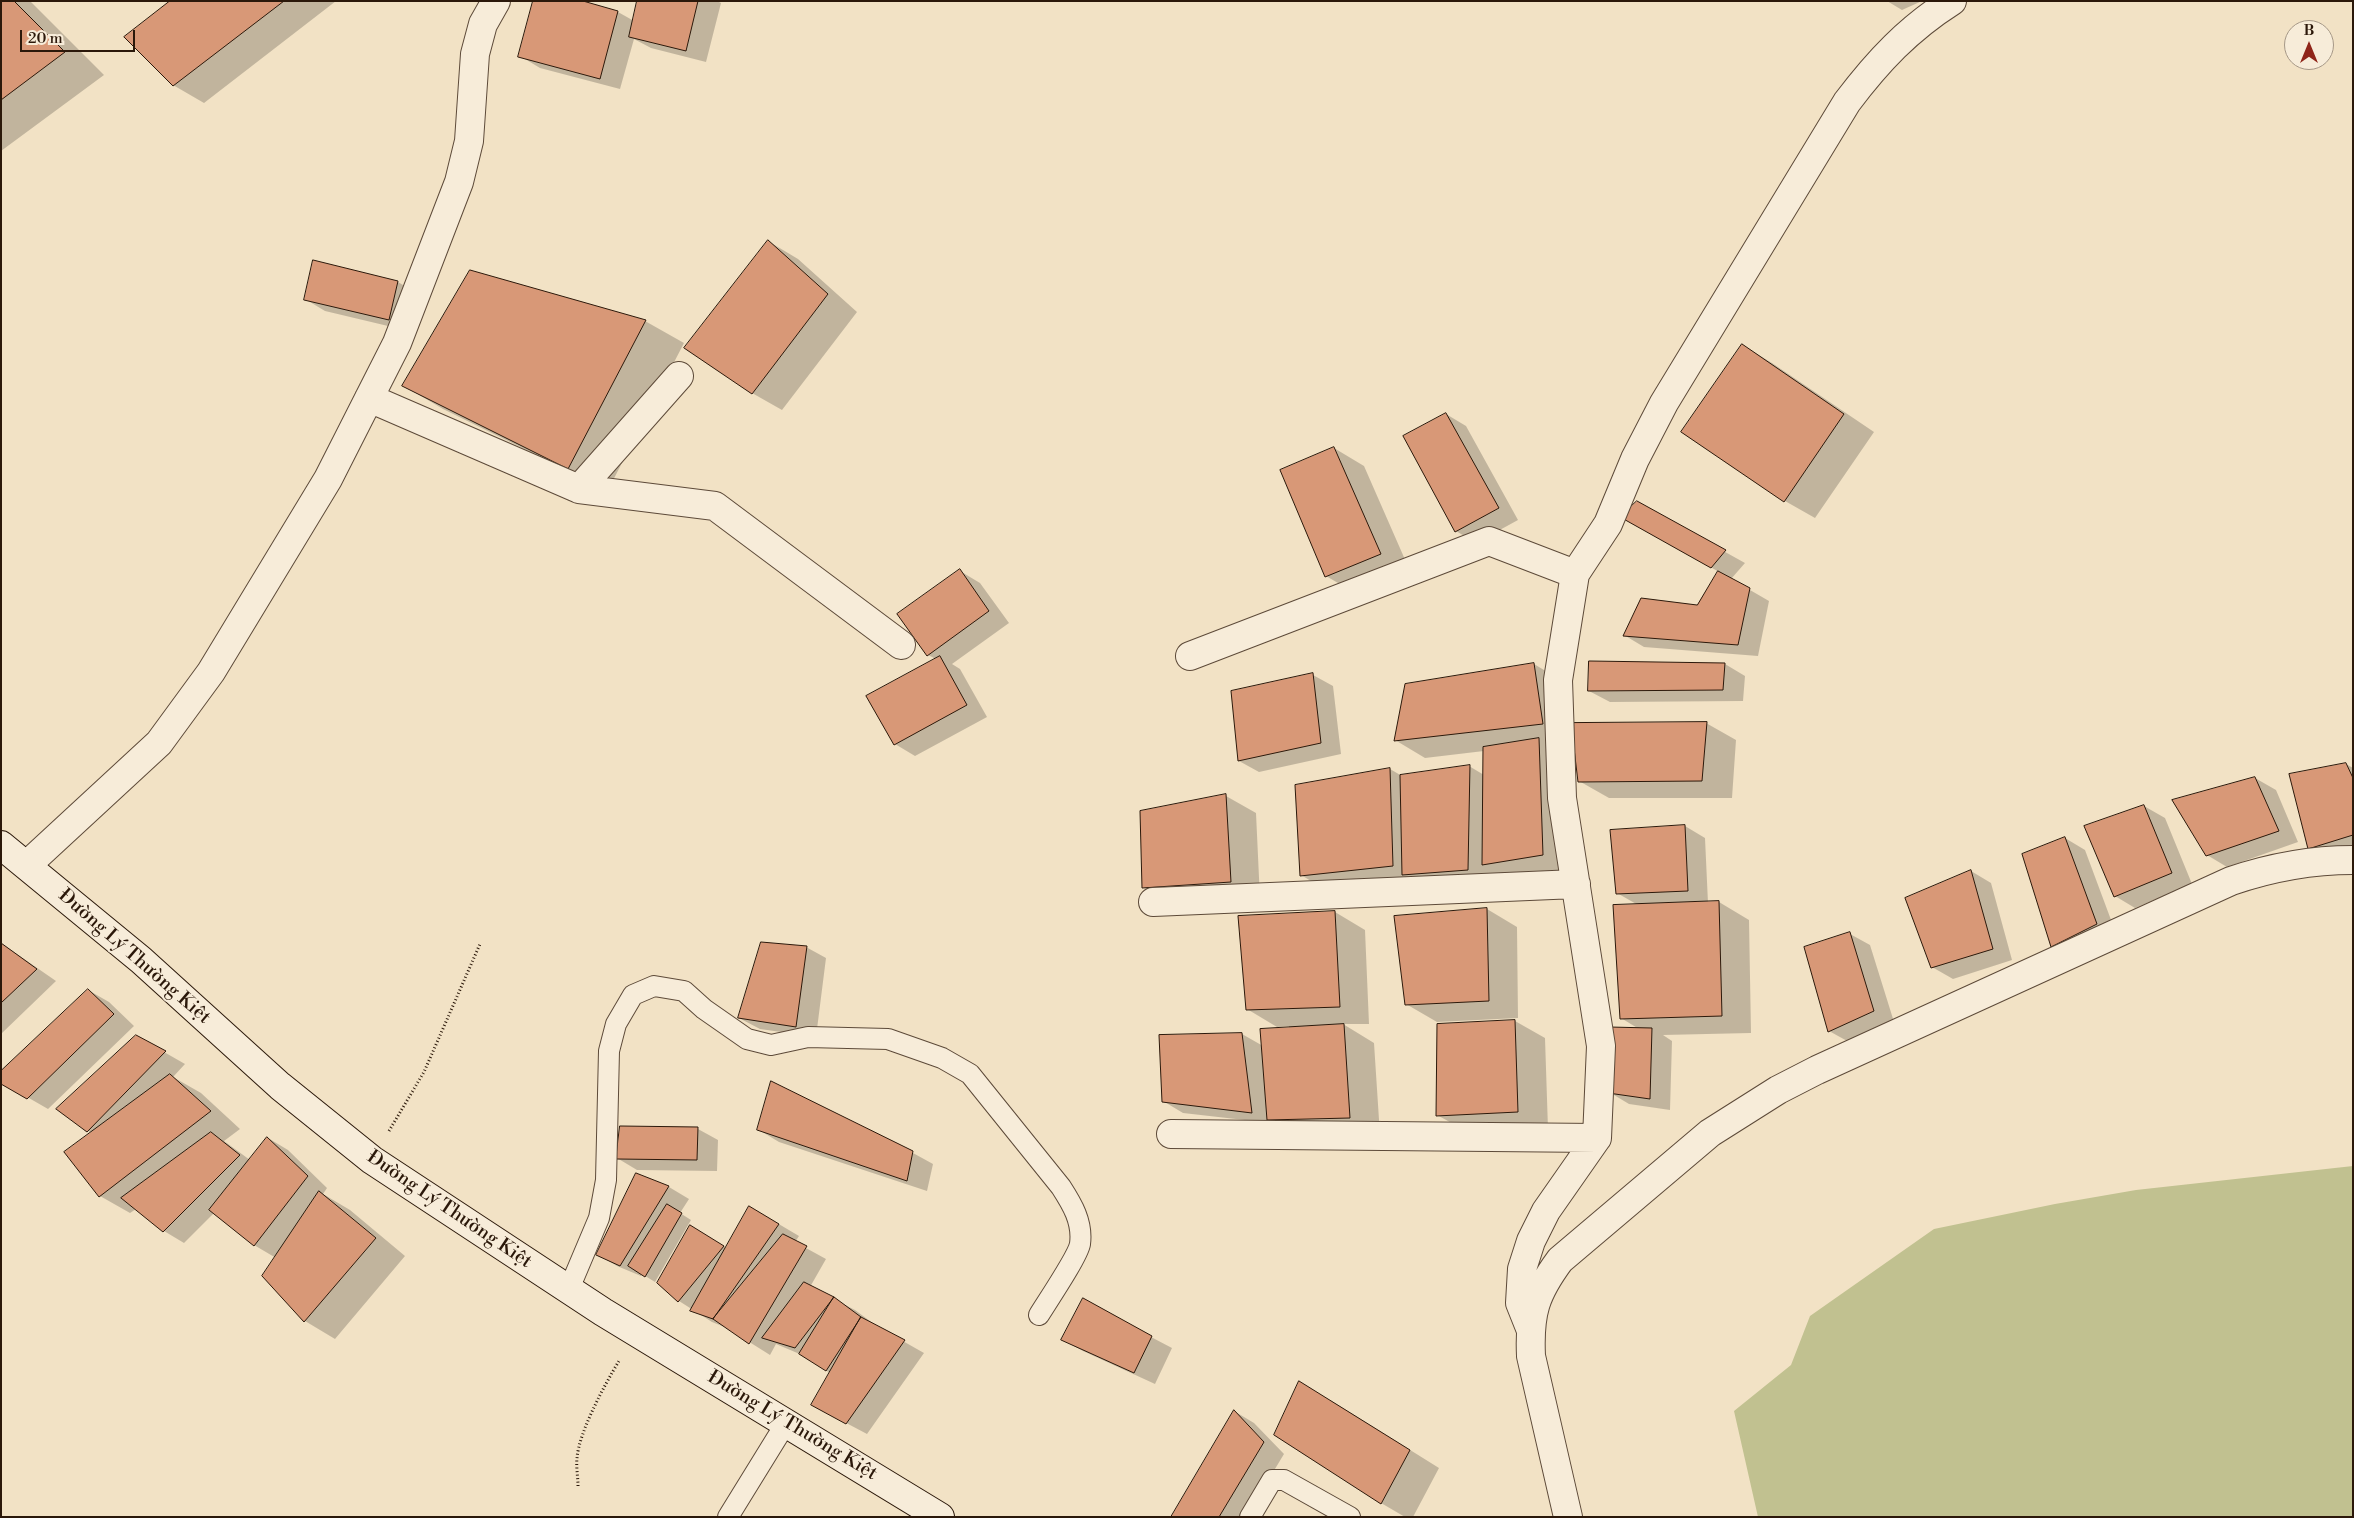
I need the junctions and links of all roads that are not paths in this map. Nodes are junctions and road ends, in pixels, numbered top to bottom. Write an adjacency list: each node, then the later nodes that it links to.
1 (496, 1): 4 (street)
2 (1952, 1): 6 (street)
3 (679, 376): 5 (street)
4 (369, 398): 5 (street); 11 (street)
5 (579, 489): 7 (street)
6 (1575, 574): 8 (street); 12 (street)
7 (901, 645)
8 (1190, 656)
9 (1, 845): 11 (street, Đường Lý Thường Kiệt)
10 (2353, 860): 18 (street)
11 (27, 865): 16 (street, Đường Lý Thường Kiệt)
12 (1576, 884): 13 (street); 15 (street)
13 (1153, 902)
14 (1171, 1134): 15 (street)
15 (1597, 1138): 18 (street)
16 (569, 1289): 17 (lane); 19 (street, Đường Lý Thường Kiệt)
17 (1039, 1315)
18 (1530, 1328): 24 (street)
19 (786, 1423): 20 (lane); 21 (street, Đường Lý Thường Kiệt)
20 (728, 1517)
21 (940, 1517)
22 (1250, 1517): 23 (lane)
23 (1350, 1517)
24 (1568, 1517)

